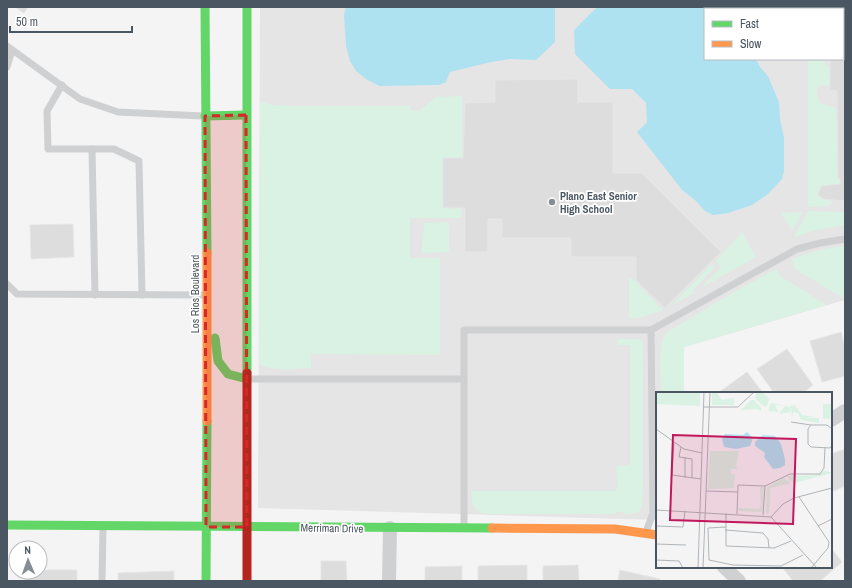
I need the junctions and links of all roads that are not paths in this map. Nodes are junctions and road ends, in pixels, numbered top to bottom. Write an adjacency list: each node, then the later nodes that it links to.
1 (205, 7): 7 (main road, Los Rios Boulevard)
2 (247, 7): 6 (main road)
3 (10, 48): 4 (lane); 5 (lane)
4 (7, 67)
5 (62, 86): 7 (lane); 8 (lane)
6 (246, 115): 7 (main road); 16 (main road)
7 (205, 116): 10 (main road, Los Rios Boulevard)
8 (92, 149): 12 (lane); 13 (lane)
9 (845, 239): 15 (lane)
10 (207, 278): 14 (main road, Los Rios Boulevard); 16 (main road)
11 (7, 284): 12 (lane)
12 (95, 294): 13 (lane)
13 (142, 295): 14 (lane)
14 (207, 295): 22 (main road, Los Rios Boulevard)
15 (651, 330): 17 (lane); 26 (lane)
16 (247, 379): 17 (lane); 23 (main road)
17 (464, 379): 25 (lane)
18 (845, 411): 19 (street)
19 (832, 419)
20 (7, 525): 21 (main road, Merriman Drive)
21 (103, 526): 22 (main road, Merriman Drive); 29 (lane)
22 (206, 527): 23 (main road, Merriman Drive); 30 (main road, Los Rios Boulevard)
23 (247, 527): 24 (main road, Merriman Drive); 31 (main road)
24 (390, 528): 25 (main road, Merriman Drive); 32 (street)
25 (464, 529): 26 (main road, Merriman Drive)
26 (646, 534): 27 (main road, Merriman Drive)
27 (656, 535)
28 (725, 568): 33 (street)
29 (102, 581)
30 (206, 581)
31 (247, 581)
32 (389, 581)
33 (739, 581)

